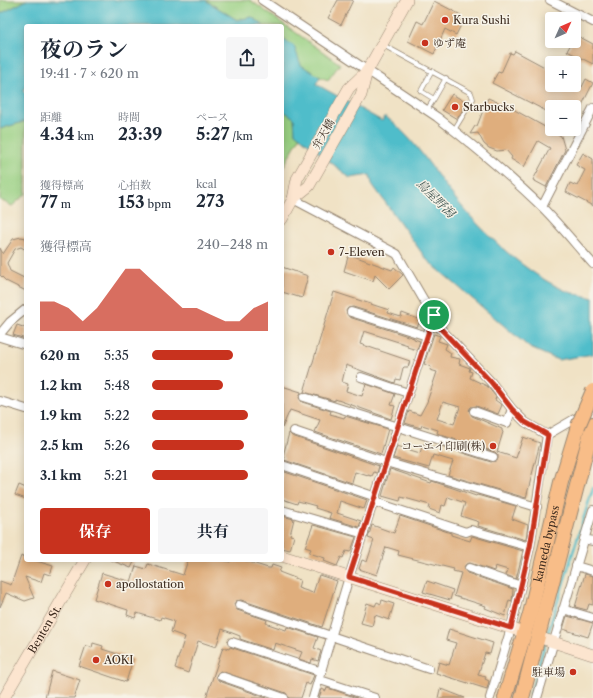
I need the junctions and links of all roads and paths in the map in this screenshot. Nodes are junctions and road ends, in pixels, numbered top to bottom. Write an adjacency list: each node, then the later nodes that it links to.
1 (262, 0): 6 (street)
2 (407, 0): 5 (street)
3 (550, 0): 4 (street)
4 (593, 22)
5 (382, 45): 6 (street); 7 (lane)
6 (367, 71): 11 (street); 13 (street, 弁天橋); 13 (street, 弁天橋)
7 (432, 71): 8 (lane); 9 (lane)
8 (446, 78): 9 (lane); 12 (lane)
9 (434, 99): 11 (lane)
10 (593, 108): 14 (street)
11 (427, 110): 12 (street)
12 (454, 130): 14 (street)
13 (293, 199): 15 (street); 19 (street)
14 (542, 207): 16 (street)
15 (284, 215)
16 (593, 264)
17 (24, 312): 20 (street)
18 (351, 312): 21 (street)
19 (434, 315): 21 (street); 31 (street)
20 (0, 334)
21 (426, 336): 26 (street)
22 (0, 337): 23 (street)
23 (24, 344)
24 (363, 380): 26 (street)
25 (593, 391): 33 (highway, kameda bypass, bridge)
26 (408, 393): 34 (street)
27 (304, 397): 34 (street)
28 (0, 401): 29 (street)
29 (24, 408)
30 (593, 408): 36 (street)
31 (512, 409): 32 (street); 36 (street)
32 (474, 411)
33 (587, 426): 71 (highway, kameda bypass); 72 (highway, kameda bypass)
34 (399, 427): 37 (street); 38 (street)
35 (294, 431): 38 (street)
36 (548, 435): 41 (street)
37 (493, 457)
38 (386, 462): 40 (street); 41 (street)
39 (284, 467): 40 (street)
40 (375, 499): 44 (street); 47 (street)
41 (537, 507): 47 (street)
42 (593, 510): 45 (street)
43 (284, 511): 44 (street)
44 (364, 534): 53 (street)
45 (584, 538): 46 (street); 50 (street)
46 (593, 541)
47 (530, 547): 54 (street)
48 (284, 557): 53 (street)
49 (84, 562): 66 (street, Benten St.)
50 (576, 566): 52 (street); 56 (street)
51 (469, 568): 54 (street)
52 (593, 571)
53 (349, 577): 58 (street); 59 (street)
54 (521, 586): 58 (street)
55 (239, 605): 59 (street)
56 (564, 609): 57 (street); 60 (street)
57 (593, 618)
58 (513, 629): 70 (street)
59 (332, 636): 63 (street); 65 (street)
60 (549, 641): 62 (street); 73 (street)
61 (232, 642): 65 (street)
62 (593, 655)
63 (429, 669)
64 (221, 676): 67 (street)
65 (321, 676): 68 (street); 69 (street)
66 (4, 698)
67 (284, 698)
68 (314, 698)
69 (375, 698)
70 (490, 698)
71 (505, 698)
72 (522, 698)
73 (537, 698)

